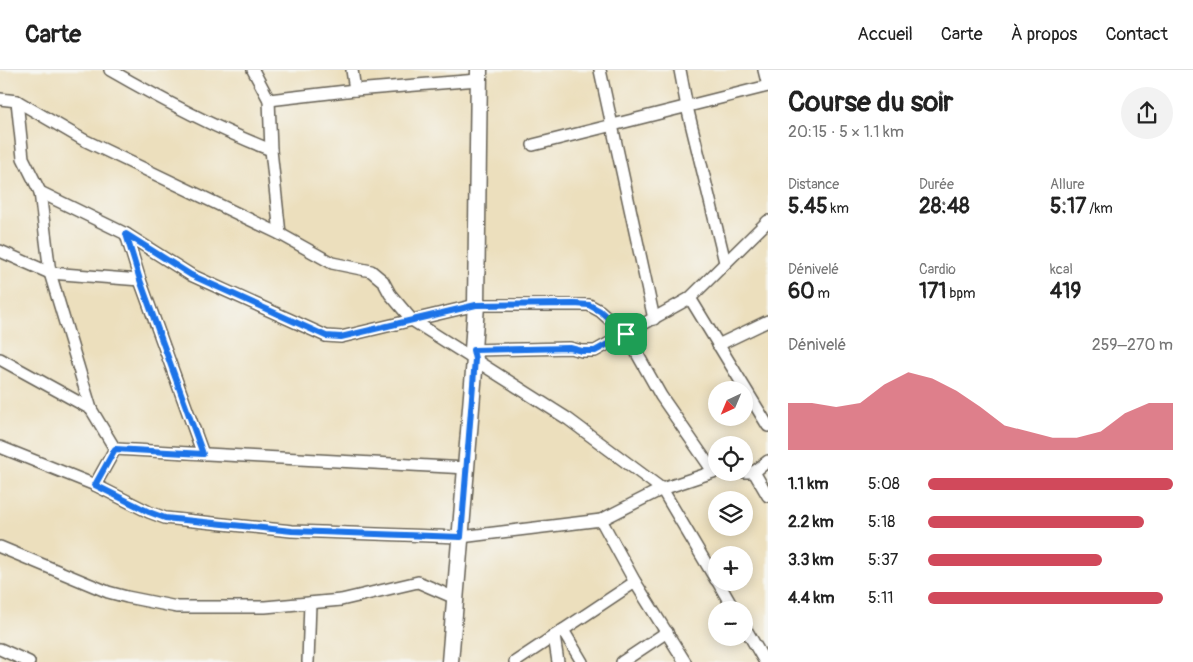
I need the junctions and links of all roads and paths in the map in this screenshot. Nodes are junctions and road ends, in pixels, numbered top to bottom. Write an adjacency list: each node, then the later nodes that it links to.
1 (110, 70): 16 (street)
2 (252, 70): 12 (street)
3 (352, 70): 9 (street)
4 (600, 70): 14 (street)
5 (680, 70): 13 (street)
6 (764, 70): 8 (street)
7 (478, 75): 9 (street); 26 (street)
8 (768, 86): 13 (street)
9 (355, 90): 12 (street)
10 (0, 100): 11 (street)
11 (17, 100): 17 (street); 20 (street)
12 (269, 100): 16 (street)
13 (687, 107): 14 (street); 22 (street)
14 (611, 126): 15 (street); 27 (street)
15 (533, 145)
16 (271, 150): 20 (street)
17 (40, 192): 19 (street); 23 (street)
18 (768, 221): 22 (street)
19 (126, 234): 24 (street); 28 (street)
20 (280, 234): 28 (street)
21 (0, 251): 23 (street)
22 (725, 262): 25 (street)
23 (50, 272): 24 (street); 34 (street)
24 (140, 280): 38 (street)
25 (690, 298): 27 (street); 31 (street)
26 (476, 305): 28 (street); 30 (street); 32 (street)
27 (654, 319): 30 (street)
28 (412, 320): 32 (street)
29 (768, 321): 31 (street)
30 (626, 334): 32 (street); 40 (street)
31 (718, 345): 35 (street)
32 (474, 355): 41 (street); 46 (street)
33 (0, 359): 34 (street)
34 (91, 409): 37 (street)
35 (768, 426)
36 (0, 447): 45 (street)
37 (115, 449): 38 (street); 45 (street)
38 (203, 454): 41 (street)
39 (768, 461): 42 (street)
40 (708, 463)
41 (467, 468): 49 (street)
42 (753, 470)
43 (708, 473): 46 (street)
44 (753, 477): 47 (street)
45 (95, 485): 49 (street)
46 (662, 489): 48 (street); 51 (street)
47 (768, 496)
48 (601, 520): 49 (street); 52 (street)
49 (461, 537): 53 (street)
50 (0, 547): 54 (street)
51 (708, 566)
52 (635, 582): 55 (street); 56 (street)
53 (455, 598): 54 (street); 61 (street)
54 (310, 603): 60 (street)
55 (667, 632): 65 (street); 66 (street)
56 (559, 633): 62 (street); 63 (street); 64 (street)
57 (753, 641): 67 (street)
58 (0, 649): 59 (street)
59 (29, 662)
60 (308, 662)
61 (450, 662)
62 (515, 662)
63 (558, 662)
64 (582, 662)
65 (622, 662)
66 (685, 662)
67 (765, 662)

